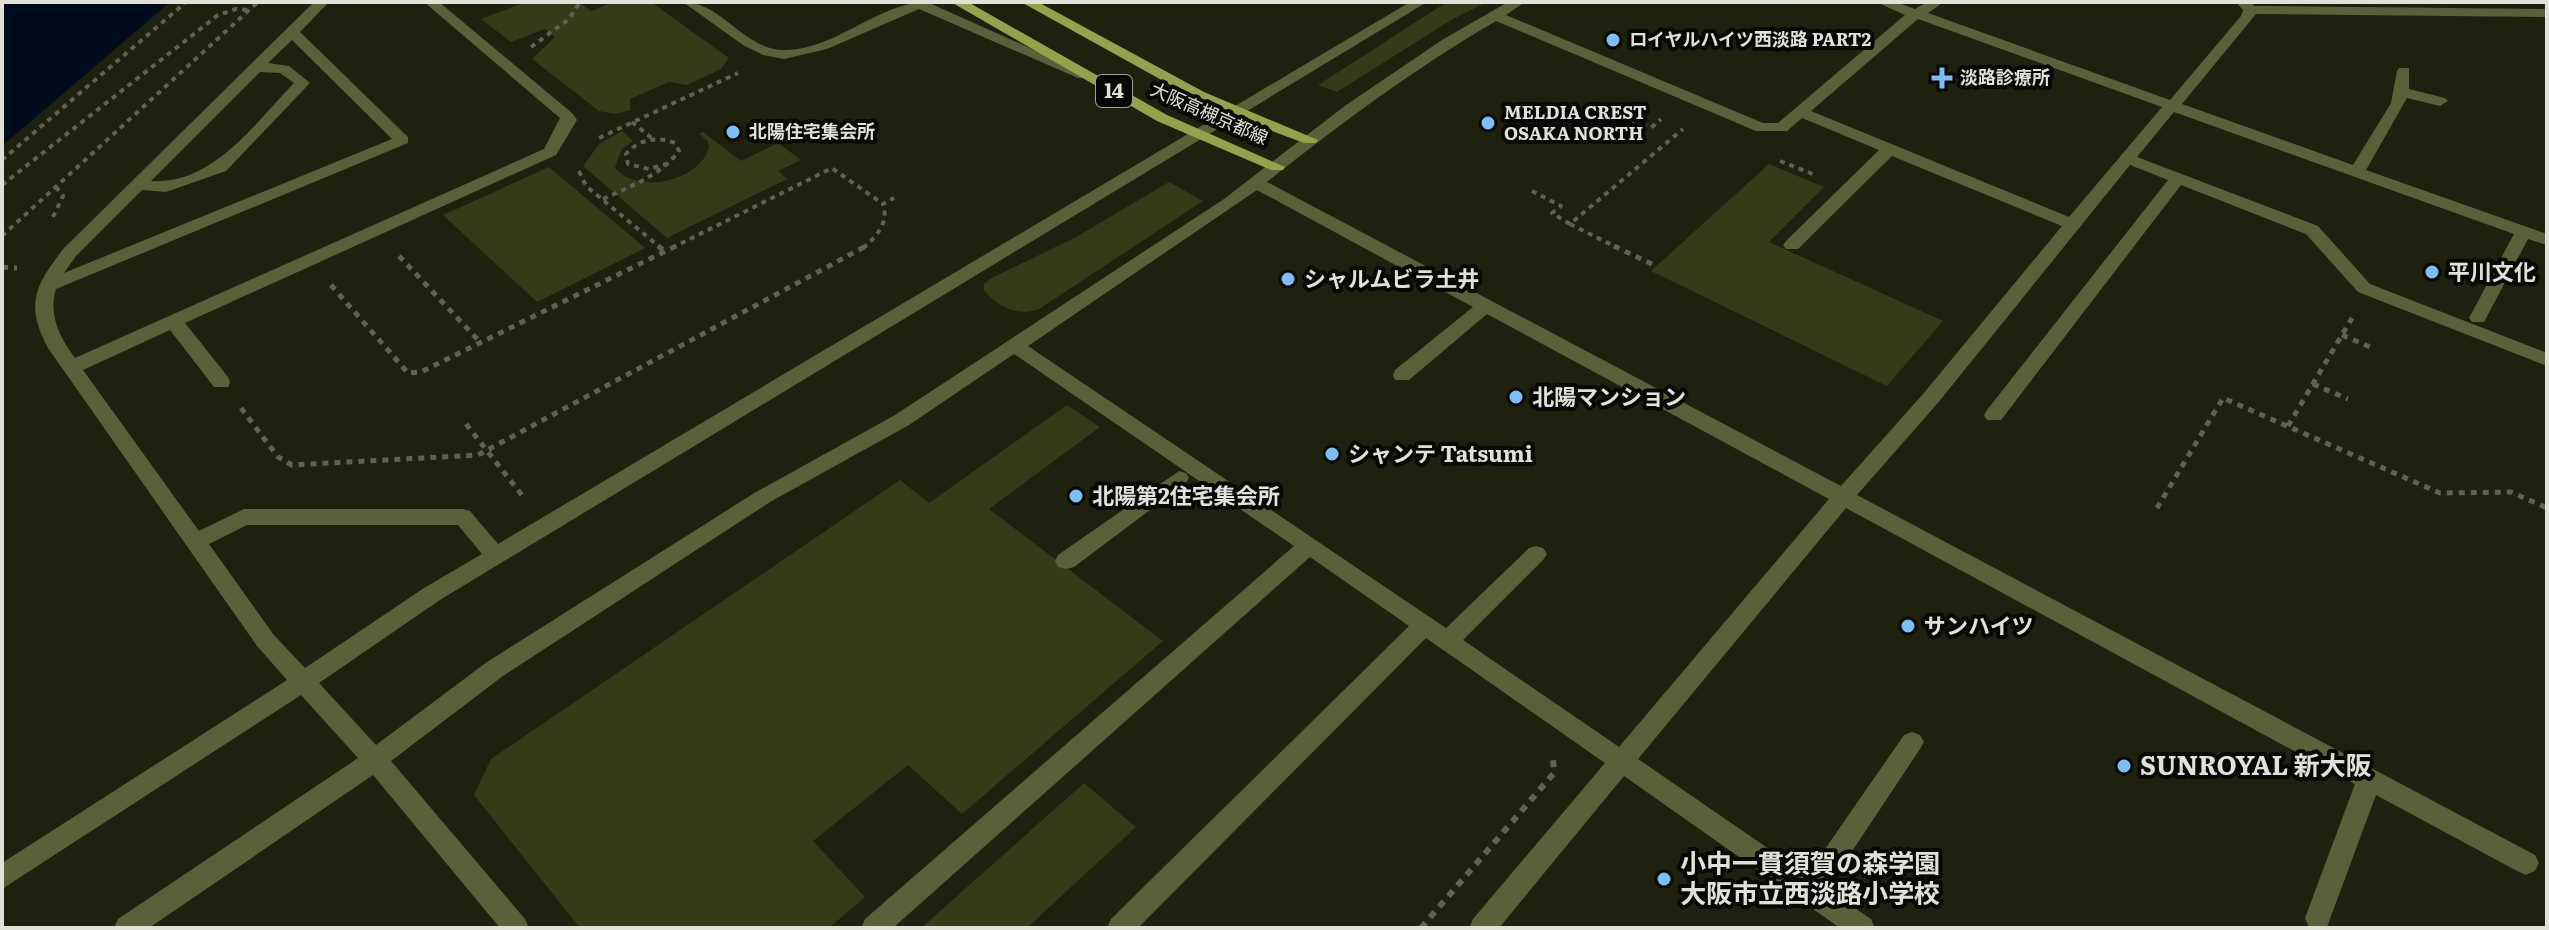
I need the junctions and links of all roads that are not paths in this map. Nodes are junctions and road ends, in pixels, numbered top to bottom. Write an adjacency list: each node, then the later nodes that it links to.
1 (322, 2): 18 (street)
2 (431, 2): 43 (street)
3 (690, 2): 11 (street)
4 (958, 2): 21 (main road, 大阪高槻京都線 / 14)
5 (1028, 2): 26 (main road, 大阪高槻京都線 / 14)
6 (1420, 2): 26 (street)
7 (1518, 2): 16 (street)
8 (1883, 2): 15 (street)
9 (1937, 2): 15 (street)
10 (2517, 2): 13 (street)
11 (917, 3): 21 (street)
12 (2247, 6): 13 (street); 24 (street)
13 (2529, 13): 14 (street); 17 (street)
14 (2547, 13)
15 (1918, 14): 24 (street); 25 (street)
16 (1495, 15): 25 (street); 28 (street)
17 (2547, 28)
18 (293, 33): 19 (street); 40 (street)
19 (259, 67): 35 (street); 35 (street)
20 (2404, 71): 22 (street)
21 (1094, 80): 27 (main road, 大阪高槻京都線 / 14)
22 (2402, 92): 23 (street); 32 (street)
23 (2440, 101)
24 (2172, 106): 30 (street); 32 (street)
25 (1800, 112): 29 (street)
26 (1237, 113): 27 (street); 28 (main road, 大阪高槻京都線 / 14)
27 (1199, 135): 31 (main road, 大阪高槻京都線 / 14); 55 (street)
28 (1310, 140): 31 (street)
29 (1890, 149): 36 (street); 39 (street)
30 (2126, 158): 33 (street); 36 (street)
31 (1277, 167): 34 (street)
32 (2357, 171): 37 (street)
33 (2178, 178): 45 (street); 49 (street)
34 (1256, 183): 41 (street); 44 (street)
35 (137, 185): 40 (street)
36 (2071, 224): 51 (street)
37 (2524, 231): 38 (street); 42 (street)
38 (2547, 240)
39 (1792, 245)
40 (45, 287): 46 (street)
41 (1487, 305): 47 (street); 51 (street)
42 (2478, 318)
43 (173, 321): 46 (street); 48 (street)
44 (1015, 346): 53 (street); 61 (street)
45 (2547, 360)
46 (72, 367): 52 (street)
47 (1402, 375)
48 (221, 382)
49 (1994, 415)
50 (1179, 478): 56 (street)
51 (1844, 496): 62 (street); 63 (street)
52 (197, 541): 55 (street); 59 (street)
53 (1309, 545): 57 (street); 70 (street)
54 (1536, 554): 58 (street)
55 (496, 556): 59 (street)
56 (1066, 561)
57 (1424, 625): 58 (street); 71 (street)
58 (1448, 641): 62 (street)
59 (303, 682): 61 (street); 65 (street)
60 (1912, 742): 66 (street)
61 (375, 760): 68 (street); 69 (street)
62 (1621, 761): 66 (street); 72 (street)
63 (2369, 780): 64 (street); 67 (street)
64 (2526, 863)
65 (2, 877)
66 (1810, 892): 73 (street)
67 (2318, 918)
68 (127, 928)
69 (516, 928)
70 (874, 928)
71 (1120, 928)
72 (1482, 928)
73 (1862, 928)

